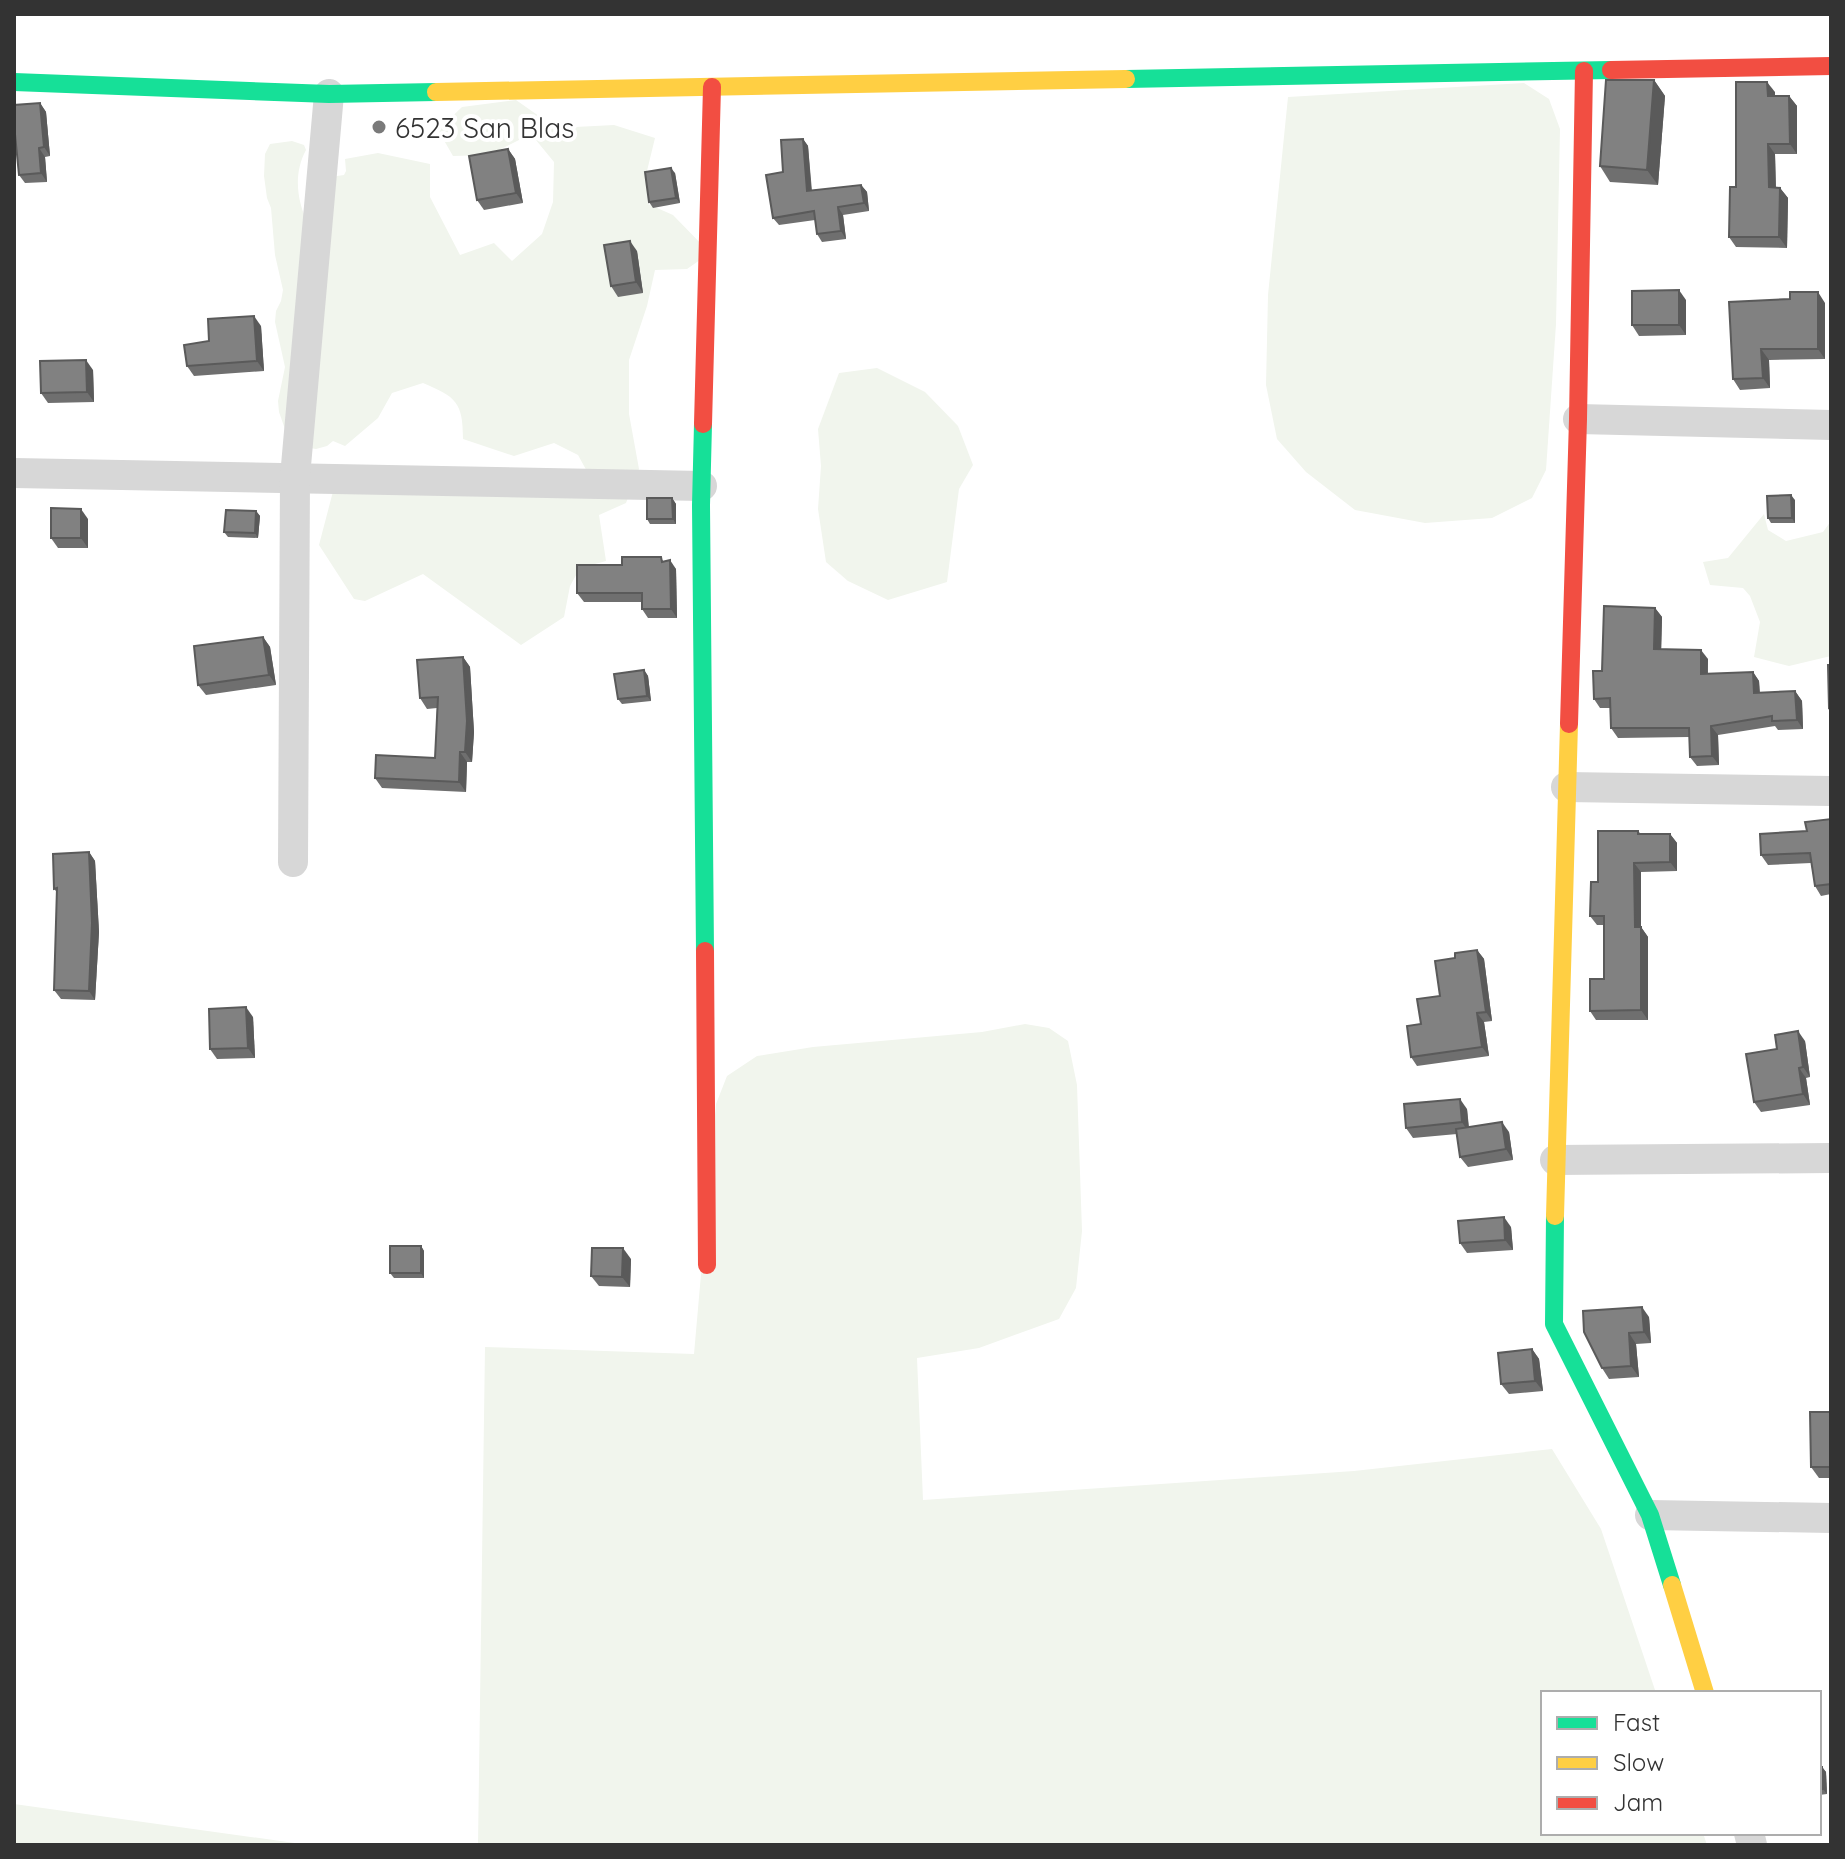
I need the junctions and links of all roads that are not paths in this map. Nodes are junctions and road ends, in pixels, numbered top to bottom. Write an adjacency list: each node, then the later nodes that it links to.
1 (1831, 66): 2 (street)
2 (1584, 71): 4 (street); 6 (street)
3 (14, 82): 5 (street)
4 (712, 87): 5 (street); 10 (street)
5 (329, 94): 9 (street)
6 (1578, 419): 7 (street); 11 (street)
7 (1831, 425)
8 (14, 473): 9 (street)
9 (295, 477): 10 (street); 13 (street)
10 (702, 486): 16 (street)
11 (1566, 787): 12 (street); 15 (street)
12 (1831, 791)
13 (293, 862)
14 (1831, 1158): 15 (street)
15 (1555, 1160): 17 (street)
16 (707, 1265)
17 (1650, 1515): 18 (street); 19 (street)
18 (1831, 1518)
19 (1704, 1691)

